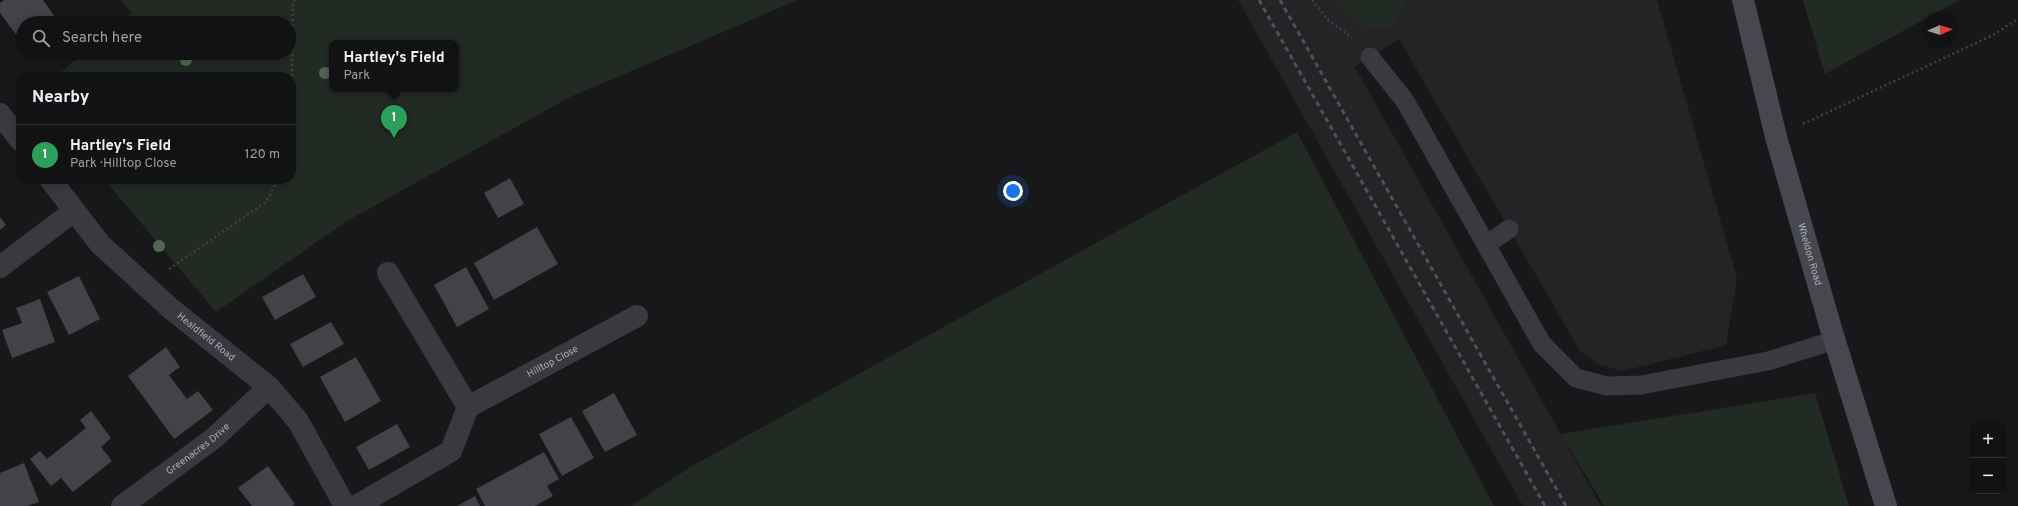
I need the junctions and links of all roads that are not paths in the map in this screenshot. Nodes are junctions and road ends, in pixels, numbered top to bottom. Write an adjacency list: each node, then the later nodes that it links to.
1 (1743, 0): 12 (street, Wheldon Road)
2 (1370, 58): 8 (lane)
3 (0, 114): 4 (street)
4 (16, 135)
5 (54, 184): 6 (street, Healdfield Road)
6 (74, 211): 9 (street); 13 (street, Healdfield Road)
7 (1510, 229): 8 (lane)
8 (1486, 245): 12 (lane)
9 (0, 267)
10 (388, 273): 14 (street)
11 (637, 316): 14 (street, Hilltop Close)
12 (1835, 340): 18 (street, Wheldon Road)
13 (269, 387): 15 (street, Greenacres Drive); 16 (street, Healdfield Road)
14 (468, 407): 17 (street)
15 (122, 506)
16 (345, 506)
17 (356, 506)
18 (1886, 506)

